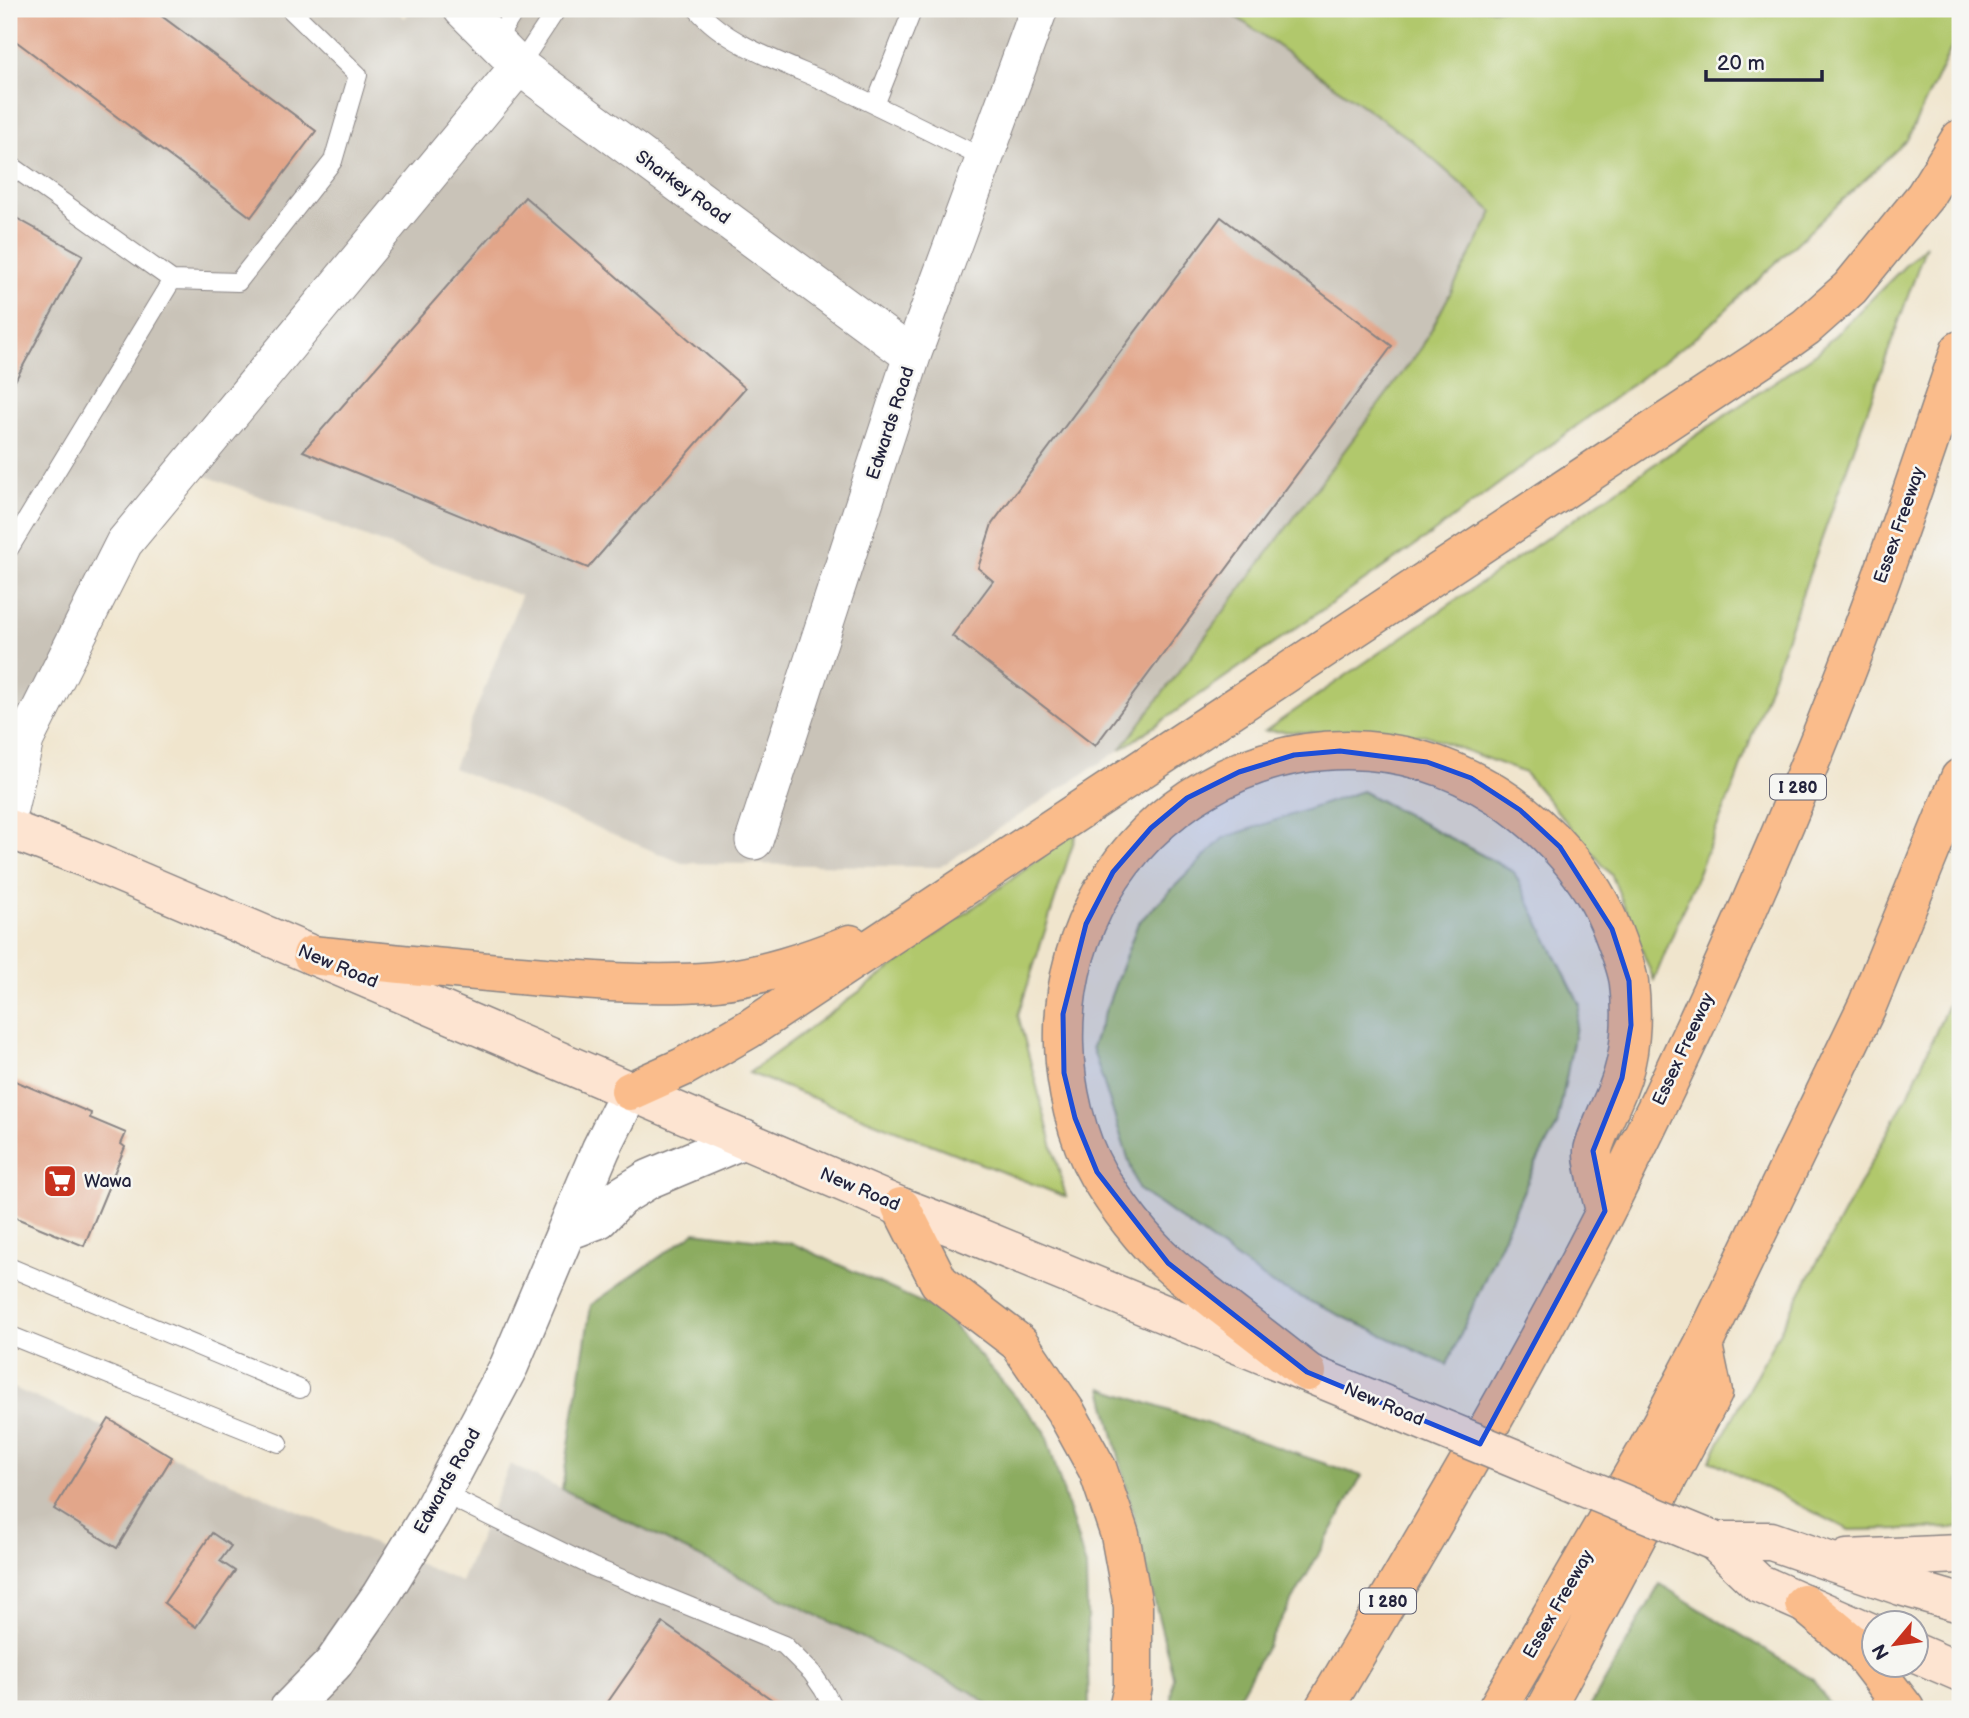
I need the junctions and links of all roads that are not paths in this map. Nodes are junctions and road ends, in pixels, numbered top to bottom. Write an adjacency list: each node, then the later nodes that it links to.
1 (290, 9): 12 (lane)
2 (516, 9): 7 (lane)
3 (557, 9): 7 (lane)
4 (698, 9): 8 (lane)
5 (913, 9): 8 (lane)
6 (1039, 9): 10 (street, Edwards Road)
7 (484, 29): 14 (street, Sharkey Road); 17 (street)
8 (875, 105): 10 (lane)
9 (1960, 139): 20 (highway)
10 (985, 159): 14 (street, Edwards Road)
11 (9, 164): 12 (lane)
12 (172, 280): 15 (lane)
13 (1960, 350): 25 (highway, Essex Freeway / I 280)
14 (912, 356): 19 (street, Edwards Road)
15 (9, 549)
16 (1960, 778): 29 (highway, Essex Freeway)
17 (9, 809)
18 (9, 829): 21 (main road, New Road)
19 (754, 841)
20 (943, 900): 21 (highway); 22 (highway)
21 (312, 956): 22 (main road, New Road)
22 (630, 1091): 23 (main road, New Road); 26 (street, Edwards Road)
23 (744, 1139): 24 (main road, New Road); 26 (street)
24 (901, 1207): 30 (main road, New Road); 44 (highway)
25 (1605, 1211): 30 (highway); 45 (highway, Essex Freeway / I 280)
26 (567, 1231): 33 (street, Edwards Road)
27 (9, 1267): 31 (lane)
28 (9, 1335): 32 (lane)
29 (1703, 1345): 46 (highway, Essex Freeway); 47 (highway)
30 (1307, 1372): 34 (main road, New Road, bridge)
31 (300, 1389)
32 (279, 1443)
33 (442, 1493): 42 (street, Edwards Road); 43 (lane)
34 (1714, 1541): 36 (main road, New Road); 37 (main road, New Road)
35 (1960, 1554): 36 (main road)
36 (1824, 1559): 38 (main road, New Road)
37 (1804, 1603): 39 (main road, New Road); 48 (highway)
38 (1960, 1603)
39 (1860, 1628)
40 (1930, 1659): 41 (main road)
41 (1960, 1672)
42 (289, 1709)
43 (834, 1709)
44 (1128, 1709)
45 (1324, 1709)
46 (1497, 1709)
47 (1545, 1709)
48 (1905, 1709)

